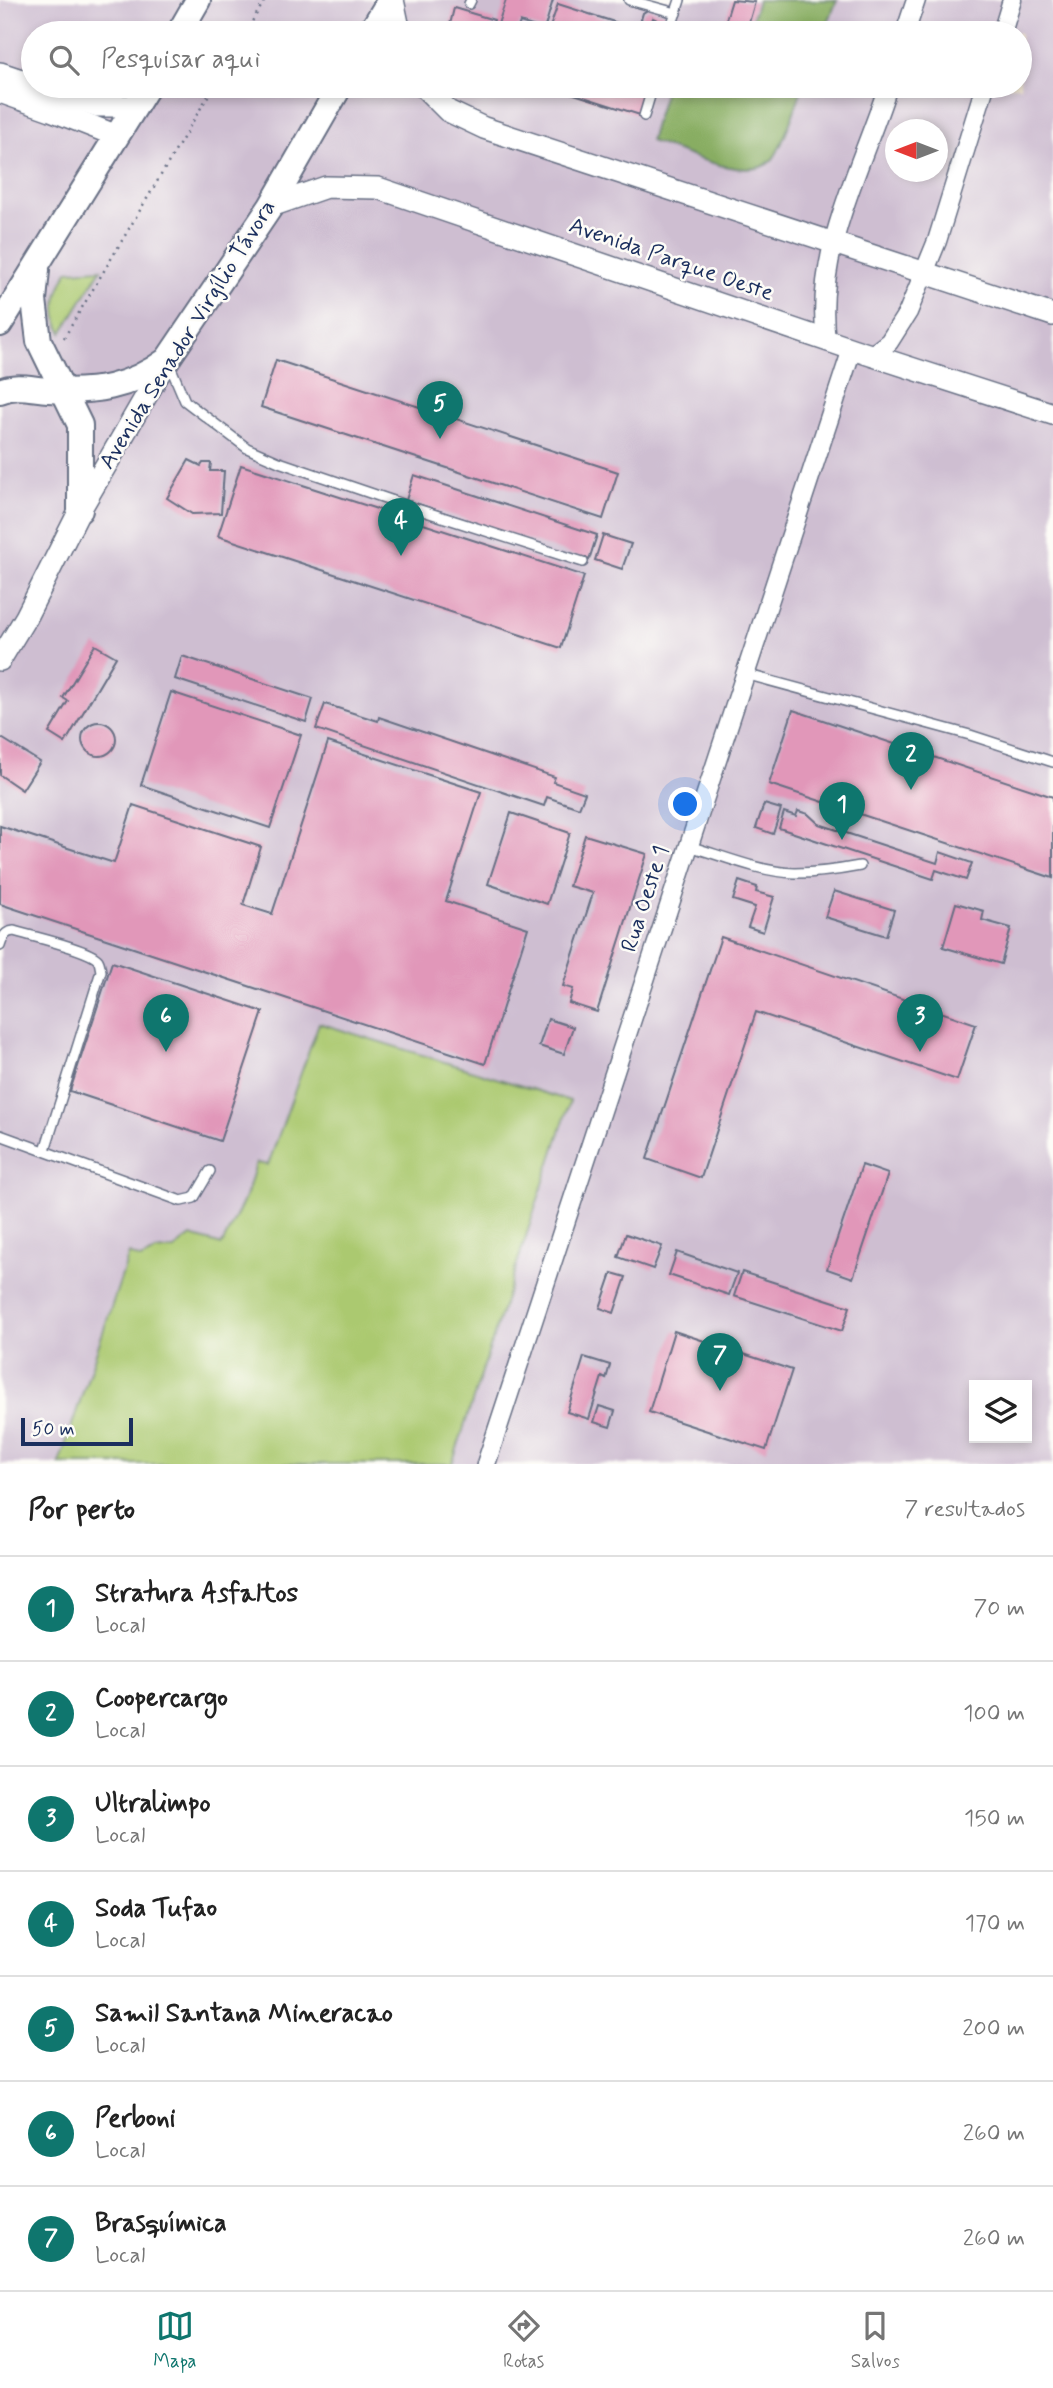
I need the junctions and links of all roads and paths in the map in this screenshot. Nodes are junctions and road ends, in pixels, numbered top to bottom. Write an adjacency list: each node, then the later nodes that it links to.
1 (198, 0): 9 (main road)
2 (265, 0): 10 (path)
3 (391, 0): 11 (main road); 12 (street)
4 (629, 0): 8 (lane)
5 (680, 0): 8 (lane)
6 (916, 0): 14 (street)
7 (1012, 0): 15 (street)
8 (676, 13): 13 (lane)
9 (186, 21)
10 (252, 21)
11 (378, 21)
12 (397, 21)
13 (673, 21)
14 (909, 21)
15 (1006, 21)
16 (0, 73): 17 (street)
17 (21, 80)
18 (0, 92): 29 (street)
19 (74, 98): 20 (street)
20 (133, 98)
21 (141, 98): 29 (main road)
22 (207, 98): 36 (path)
23 (333, 98): 30 (main road, Avenida Senador Virgílio Távora)
24 (435, 98): 31 (street)
25 (649, 98): 28 (lane)
26 (884, 98): 31 (street)
27 (981, 98): 33 (street)
28 (644, 116)
29 (117, 136): 32 (main road)
30 (271, 206): 37 (street, Avenida Parque Oeste); 39 (main road, Avenida Senador Virgílio Távora)
31 (833, 244): 33 (street); 37 (street)
32 (39, 259): 35 (main road); 41 (main road)
33 (924, 273): 34 (street); 38 (street)
34 (1053, 315)
35 (0, 324)
36 (64, 338)
37 (826, 340): 38 (street, Avenida Parque Oeste)
38 (862, 352): 42 (street, Avenida Parque Oeste); 46 (street, Rua Oeste 1)
39 (167, 360): 41 (main road); 43 (street, Avenida Senador Virgílio Távora); 44 (lane)
40 (0, 391): 41 (main road)
41 (65, 391): 43 (main road)
42 (1053, 414)
43 (80, 510): 45 (street, Avenida Senador Virgílio Távora)
44 (583, 562)
45 (0, 660)
46 (746, 674): 47 (lane); 48 (street, Rua Oeste 1)
47 (1053, 762)
48 (689, 846): 49 (lane); 54 (street, Rua Oeste 1)
49 (860, 866)
50 (0, 946): 52 (lane)
51 (0, 1135): 52 (lane)
52 (45, 1150): 53 (lane)
53 (210, 1171)
54 (486, 1464)

